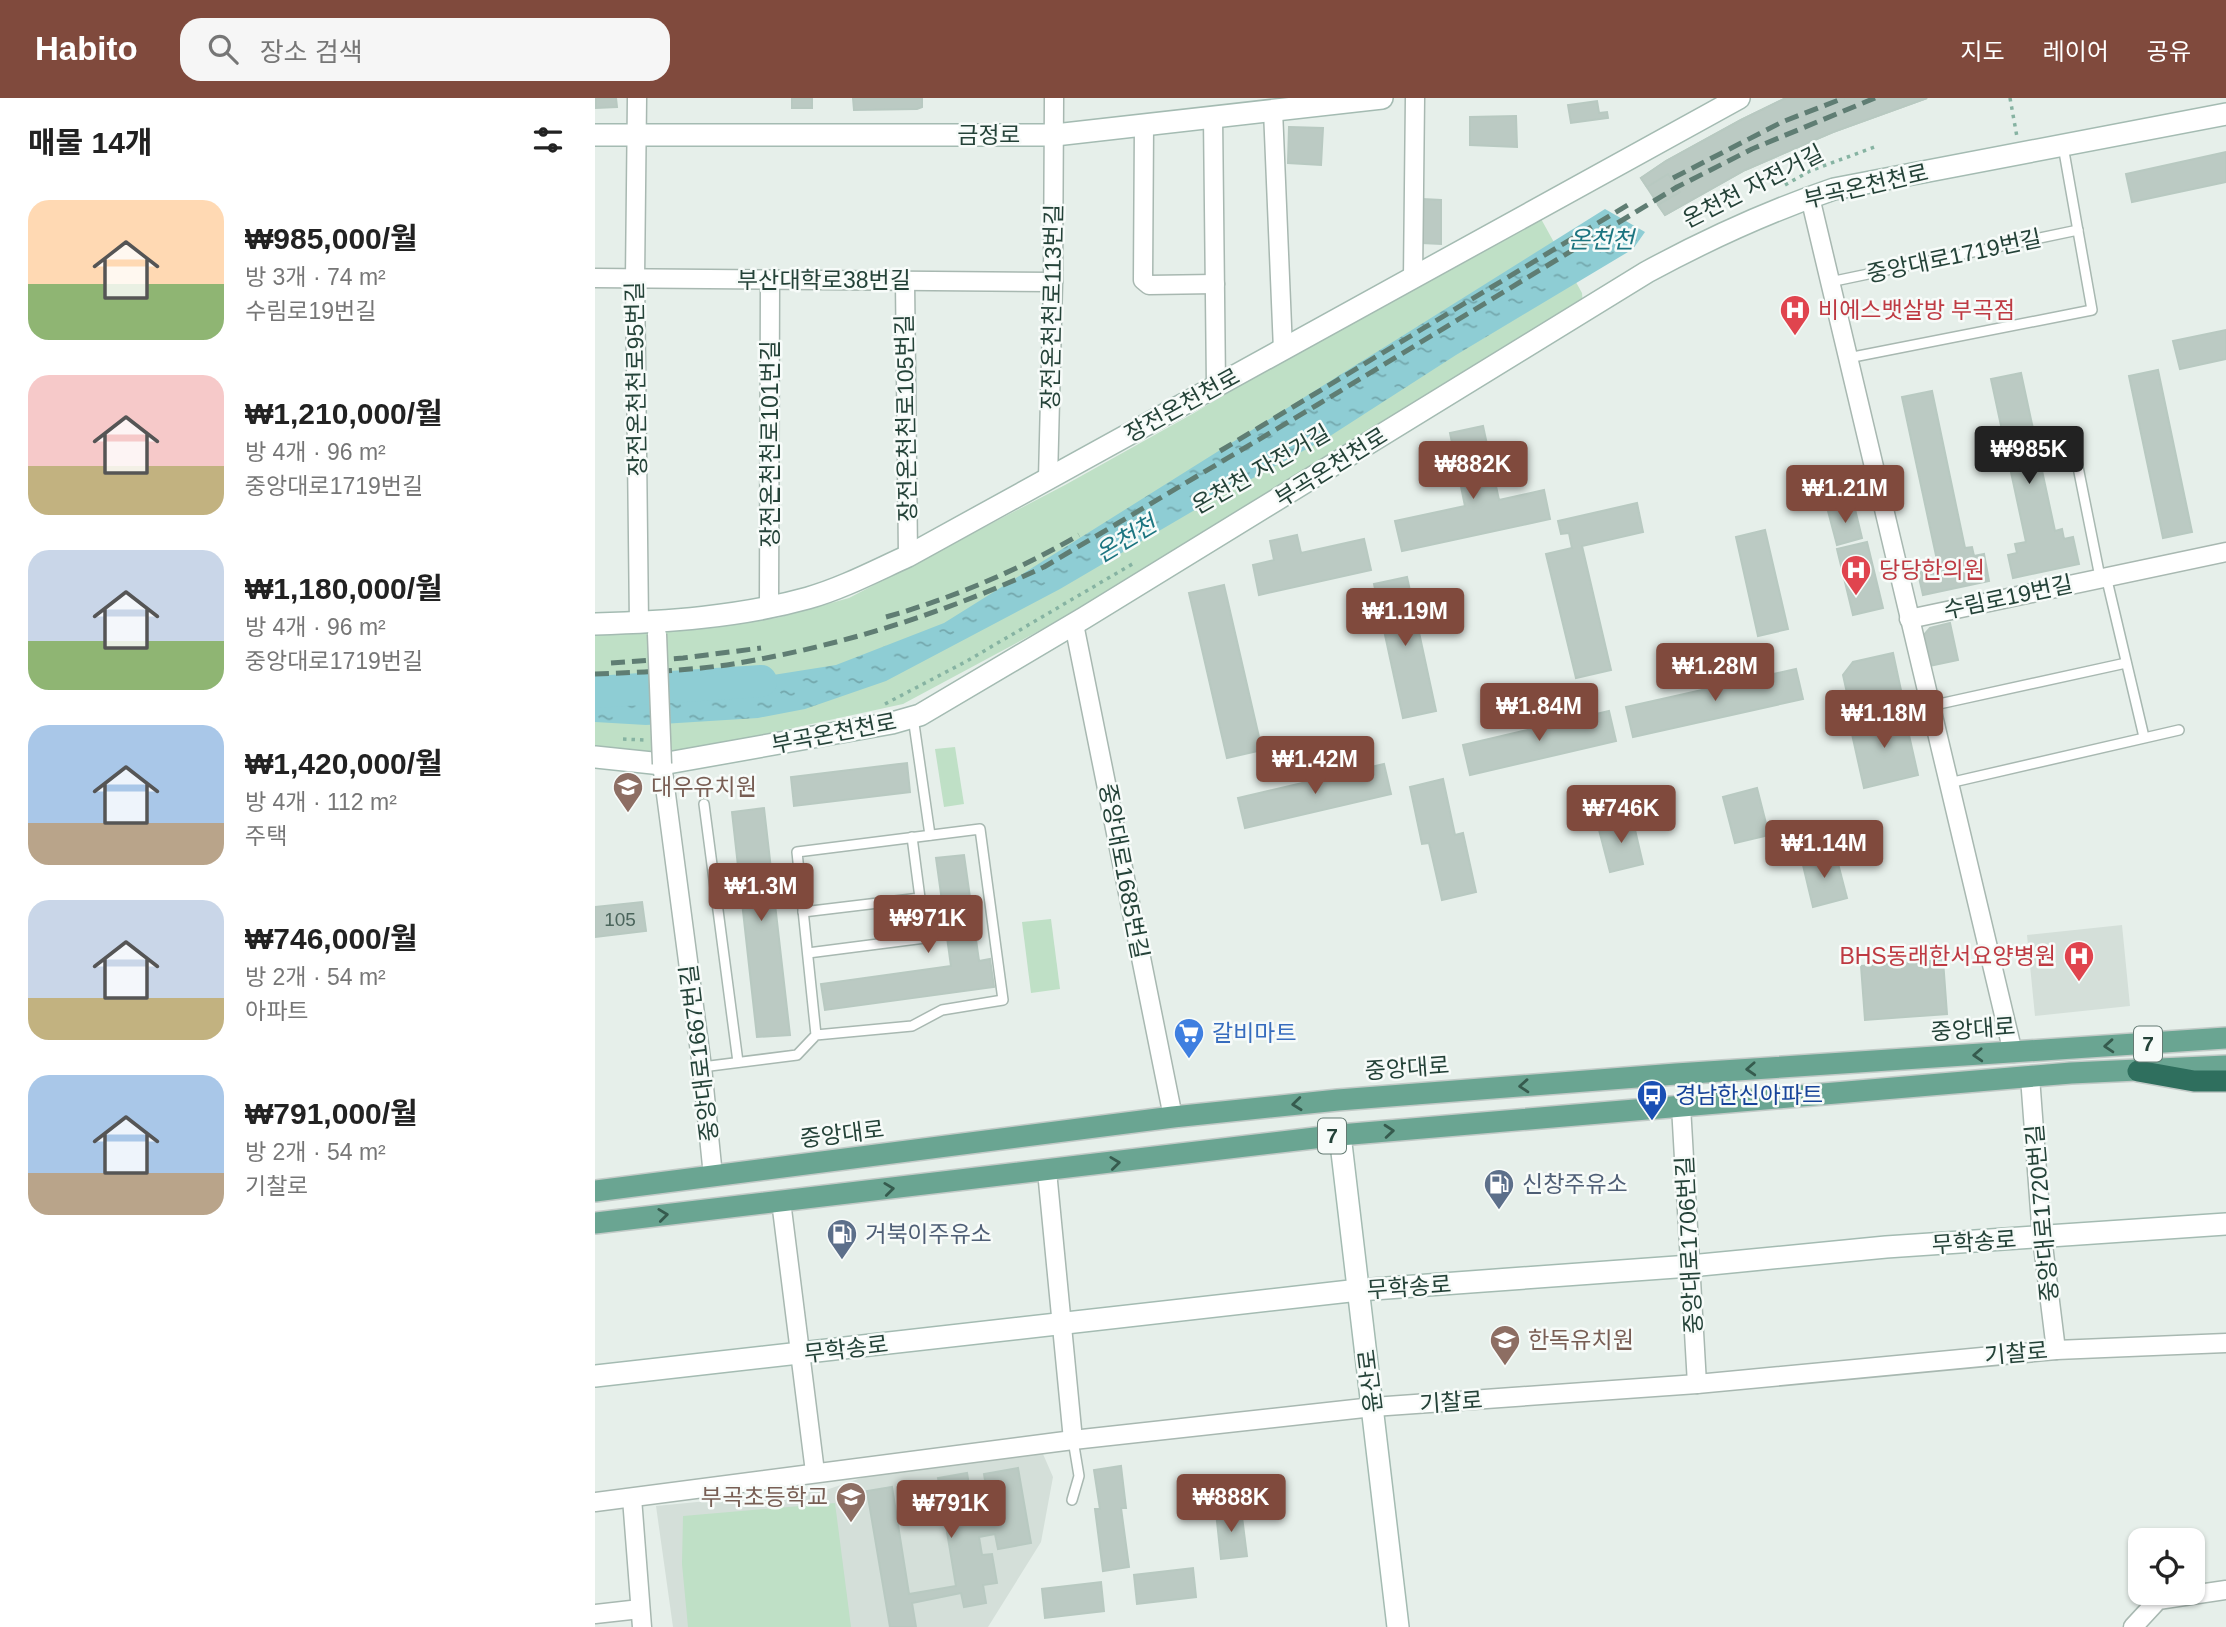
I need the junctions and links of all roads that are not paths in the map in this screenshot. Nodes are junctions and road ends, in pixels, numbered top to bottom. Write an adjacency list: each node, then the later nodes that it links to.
1 (638, 98): 11 (street, 장전온천천로95번길)
2 (1054, 98): 12 (street, 장전온천천로113번길)
3 (1382, 98): 6 (main road, 금정로)
4 (1415, 98): 17 (street)
5 (1739, 98): 17 (main road, 장전온천천로)
6 (1273, 110): 8 (main road, 금정로); 24 (street)
7 (2226, 114): 13 (main road, 부곡온천천로)
8 (1213, 117): 9 (main road, 금정로); 23 (street)
9 (1144, 125): 12 (main road, 금정로); 23 (street)
10 (595, 135): 11 (main road, 금정로)
11 (637, 135): 12 (main road, 금정로); 18 (street, 장전온천천로95번길)
12 (1055, 135): 21 (street, 장전온천천로113번길)
13 (2063, 146): 14 (main road, 부곡온천천로); 15 (lane)
14 (1809, 197): 22 (street); 35 (main road, 부곡온천천로)
15 (2078, 230): 22 (lane, 중앙대로1719번길); 25 (lane)
16 (595, 278): 18 (street, 부산대학로38번길)
17 (1413, 278): 24 (main road, 장전온천천로)
18 (635, 279): 19 (street, 부산대학로38번길); 36 (street, 장전온천천로95번길)
19 (770, 280): 20 (street, 부산대학로38번길); 32 (street, 장전온천천로101번길)
20 (905, 281): 21 (street, 부산대학로38번길); 30 (street, 장전온천천로105번길)
21 (1053, 282): 28 (street, 장전온천천로113번길)
22 (1830, 282): 25 (street)
23 (1215, 284): 26 (street)
24 (1283, 350): 26 (main road, 장전온천천로)
25 (1847, 358): 33 (street)
26 (1216, 386): 28 (main road, 장전온천천로)
27 (2074, 447): 31 (lane)
28 (1048, 479): 30 (main road, 장전온천천로)
29 (2226, 552): 31 (street, 수림로19번길)
30 (908, 556): 32 (main road, 장전온천천로)
31 (2103, 576): 33 (street, 수림로19번길); 37 (lane)
32 (769, 607): 36 (main road, 장전온천천로)
33 (1909, 619): 38 (street)
34 (595, 624): 36 (main road, 장전온천천로)
35 (1075, 624): 39 (main road, 부곡온천천로); 61 (street, 중앙대로1685번길)
36 (651, 626): 43 (street, 장전온천천로95번길, bridge)
37 (2126, 663): 38 (lane); 41 (lane)
38 (1930, 706): 44 (street)
39 (913, 717): 43 (main road, 부곡온천천로); 46 (lane)
40 (2179, 730): 41 (lane)
41 (2144, 737): 44 (lane)
42 (595, 757): 43 (main road, 부곡온천천로)
43 (662, 764): 56 (street, 중앙대로1667번길)
44 (1948, 783): 53 (street)
45 (704, 804): 54 (lane)
46 (930, 835): 47 (lane); 51 (lane)
47 (912, 837): 48 (lane); 49 (lane)
48 (920, 898): 49 (lane); 50 (lane)
49 (803, 912): 50 (lane)
50 (808, 953): 51 (lane)
51 (816, 1035): 54 (lane)
52 (2226, 1038): 53 (main road, 중앙대로 / 7, one-way to 53)
53 (2013, 1053): 61 (main road, 중앙대로 / 7, one-way to 61)
54 (738, 1062): 56 (lane)
55 (2226, 1066): 57 (main road, 7)
56 (702, 1067): 64 (street, 중앙대로1667번길)
57 (2138, 1071): 58 (main road, 7); 59 (highway)
58 (2030, 1077): 60 (main road, 7); 69 (street, 중앙대로1720번길)
59 (2226, 1081)
60 (1681, 1106): 62 (main road, 7, one-way to 60); 70 (street, 중앙대로1706번길)
61 (1173, 1117): 64 (main road, 중앙대로 / 7)
62 (1341, 1135): 63 (main road, 7, one-way to 62); 71 (main road, 윤산로)
63 (1047, 1171): 66 (main road, 7, one-way to 63); 72 (street)
64 (713, 1176): 65 (main road, 중앙대로 / 7)
65 (595, 1191)
66 (781, 1201): 67 (main road, 7, one-way to 66); 75 (street)
67 (595, 1223)
68 (2226, 1224): 69 (main road, 무학송로)
69 (2042, 1237): 70 (main road, 무학송로); 74 (street, 중앙대로1720번길)
70 (1690, 1266): 71 (main road, 무학송로); 77 (street, 중앙대로1706번길)
71 (1359, 1290): 72 (main road, 무학송로); 78 (main road, 윤산로)
72 (1062, 1324): 75 (main road, 무학송로); 79 (street)
73 (2226, 1343): 74 (street, 기찰로)
74 (2056, 1349): 77 (street, 기찰로)
75 (802, 1354): 76 (main road, 무학송로); 80 (street)
76 (595, 1377)
77 (1697, 1384): 78 (street, 기찰로)
78 (1373, 1407): 79 (street, 기찰로); 87 (main road, 윤산로)
79 (1073, 1440): 80 (street, 기찰로); 82 (lane)
80 (815, 1472): 81 (street, 기찰로)
81 (632, 1498): 83 (street, 기찰로); 86 (street)
82 (1072, 1500)
83 (595, 1502)
84 (2226, 1590): 88 (street)
85 (595, 1614): 86 (street)
86 (641, 1618)
87 (1398, 1627)
88 (2133, 1627)

